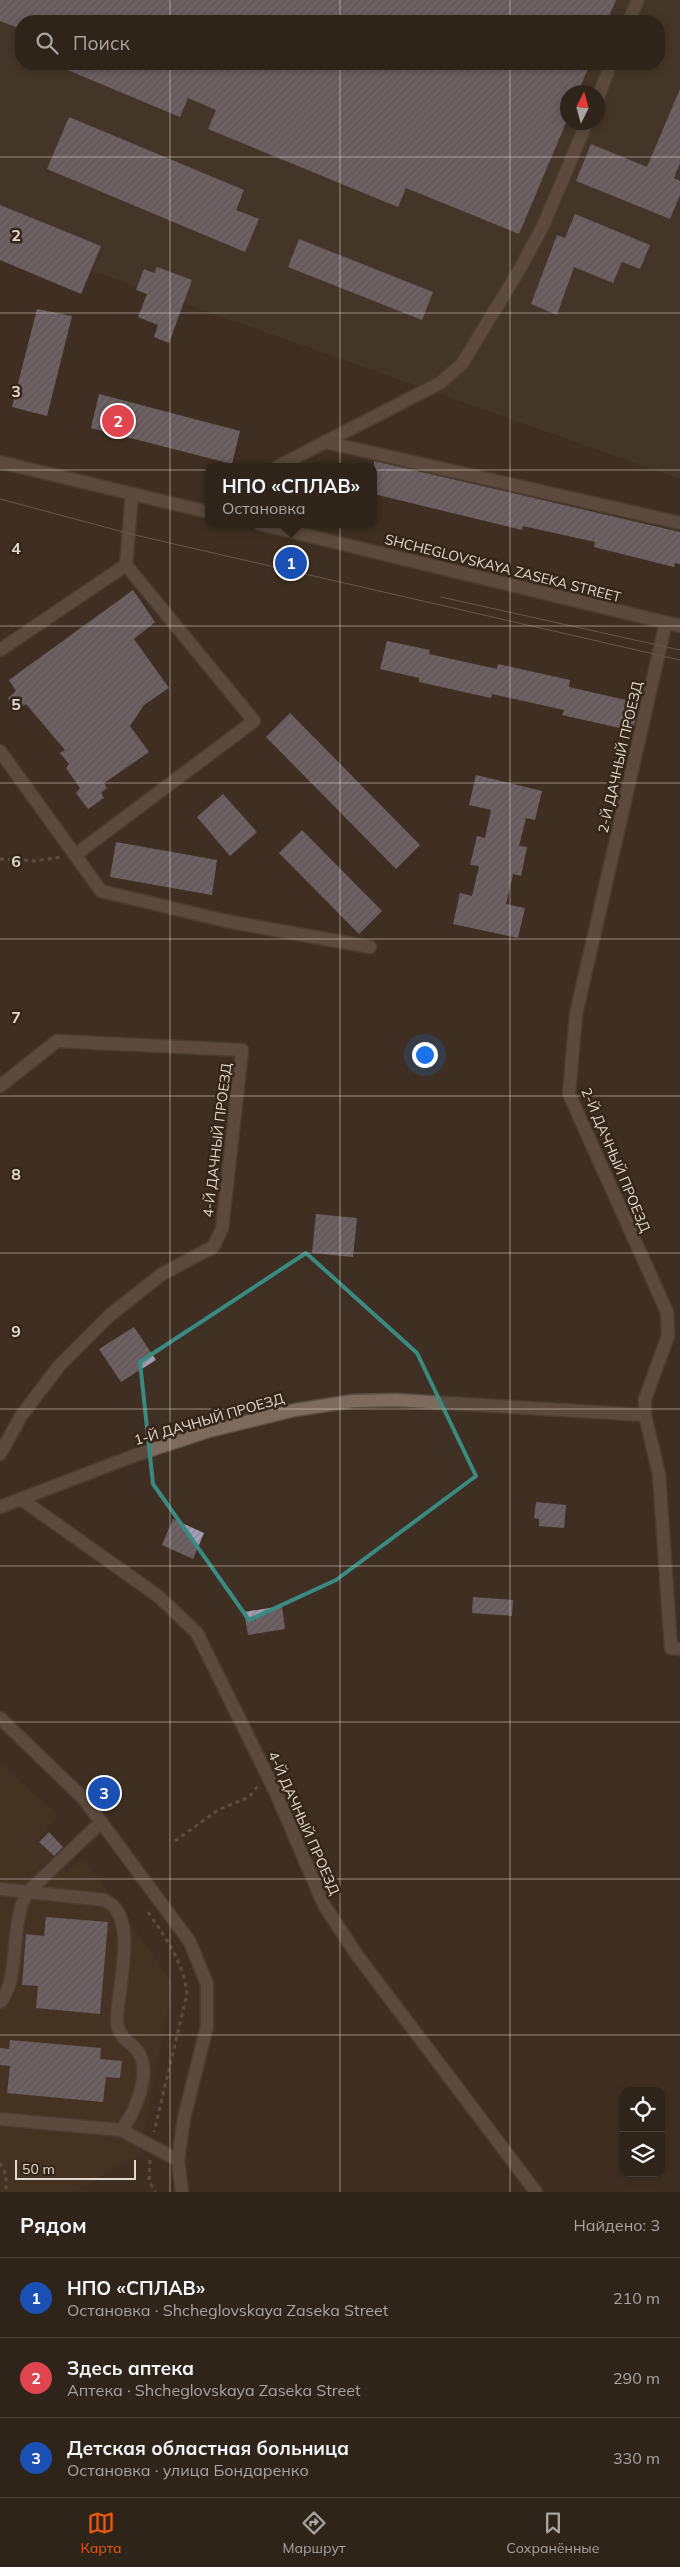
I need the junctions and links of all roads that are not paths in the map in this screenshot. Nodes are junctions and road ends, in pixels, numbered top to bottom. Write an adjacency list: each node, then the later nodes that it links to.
1 (638, 0): 2 (street)
2 (632, 15)
3 (609, 70): 4 (street)
4 (603, 85)
5 (584, 130): 6 (street)
6 (325, 442): 8 (street); 13 (street)
7 (0, 462): 9 (street)
8 (285, 463)
9 (132, 494): 11 (street); 15 (street)
10 (205, 504): 11 (street)
11 (195, 509): 12 (street)
12 (205, 511)
13 (680, 523)
14 (277, 528): 16 (street, SHCHEGLOVSKAYA ZASEKA STREET)
15 (126, 566): 18 (street); 20 (street)
16 (666, 622): 17 (street, SHCHEGLOVSKAYA ZASEKA STREET); 23 (street, 2-Й ДАЧНЫЙ ПРОЕЗД)
17 (680, 626)
18 (0, 650)
19 (0, 751): 20 (street)
20 (75, 855): 21 (street)
21 (370, 947)
22 (0, 1086): 25 (street, 4-Й ДАЧНЫЙ ПРОЕЗД)
23 (674, 1337): 24 (street, 2-Й ДАЧНЫЙ ПРОЕЗД)
24 (645, 1415): 26 (street, 1-Й ДАЧНЫЙ ПРОЕЗД); 28 (street, 2-Й ДАЧНЫЙ ПРОЕЗД)
25 (0, 1454)
26 (21, 1499): 27 (street, 1-Й ДАЧНЫЙ ПРОЕЗД); 38 (street, 4-Й ДАЧНЫЙ ПРОЕЗД)
27 (0, 1507)
28 (676, 1648)
29 (0, 1718): 30 (street)
30 (101, 1822): 32 (street); 36 (street)
31 (0, 1889): 32 (street)
32 (28, 1892): 33 (street); 35 (street)
33 (0, 2002)
34 (0, 2119): 35 (street)
35 (121, 2130): 36 (street)
36 (178, 2160): 37 (street)
37 (182, 2192)
38 (536, 2192)

